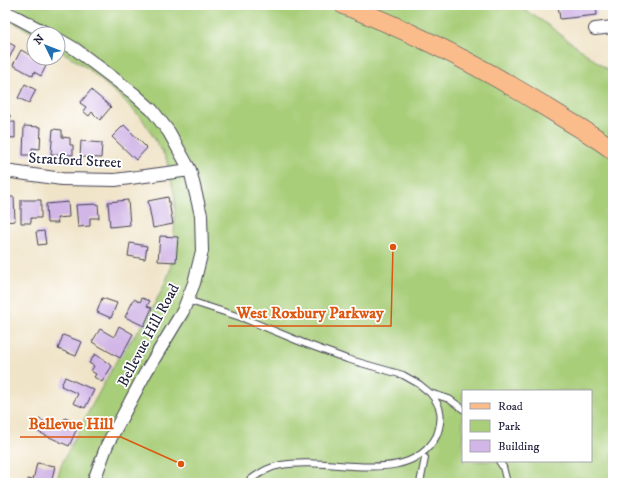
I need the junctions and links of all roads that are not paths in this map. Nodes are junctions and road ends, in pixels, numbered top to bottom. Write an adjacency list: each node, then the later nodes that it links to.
1 (344, 5): 7 (main road)
2 (5, 12): 3 (street)
3 (33, 26)
4 (613, 27): 5 (street)
5 (595, 29)
6 (66, 43): 8 (street, Bellevue Hill Road)
7 (613, 150)
8 (190, 170): 9 (street, Stratford Street); 10 (street, Bellevue Hill Road)
9 (5, 171)
10 (187, 300): 11 (lane); 17 (street, Bellevue Hill Road)
11 (430, 393): 12 (lane); 13 (lane)
12 (462, 408)
13 (425, 458): 15 (lane); 19 (lane)
14 (500, 462): 20 (lane)
15 (416, 468)
16 (346, 472): 18 (lane)
17 (93, 483)
18 (246, 483)
19 (420, 483)
20 (507, 483)

